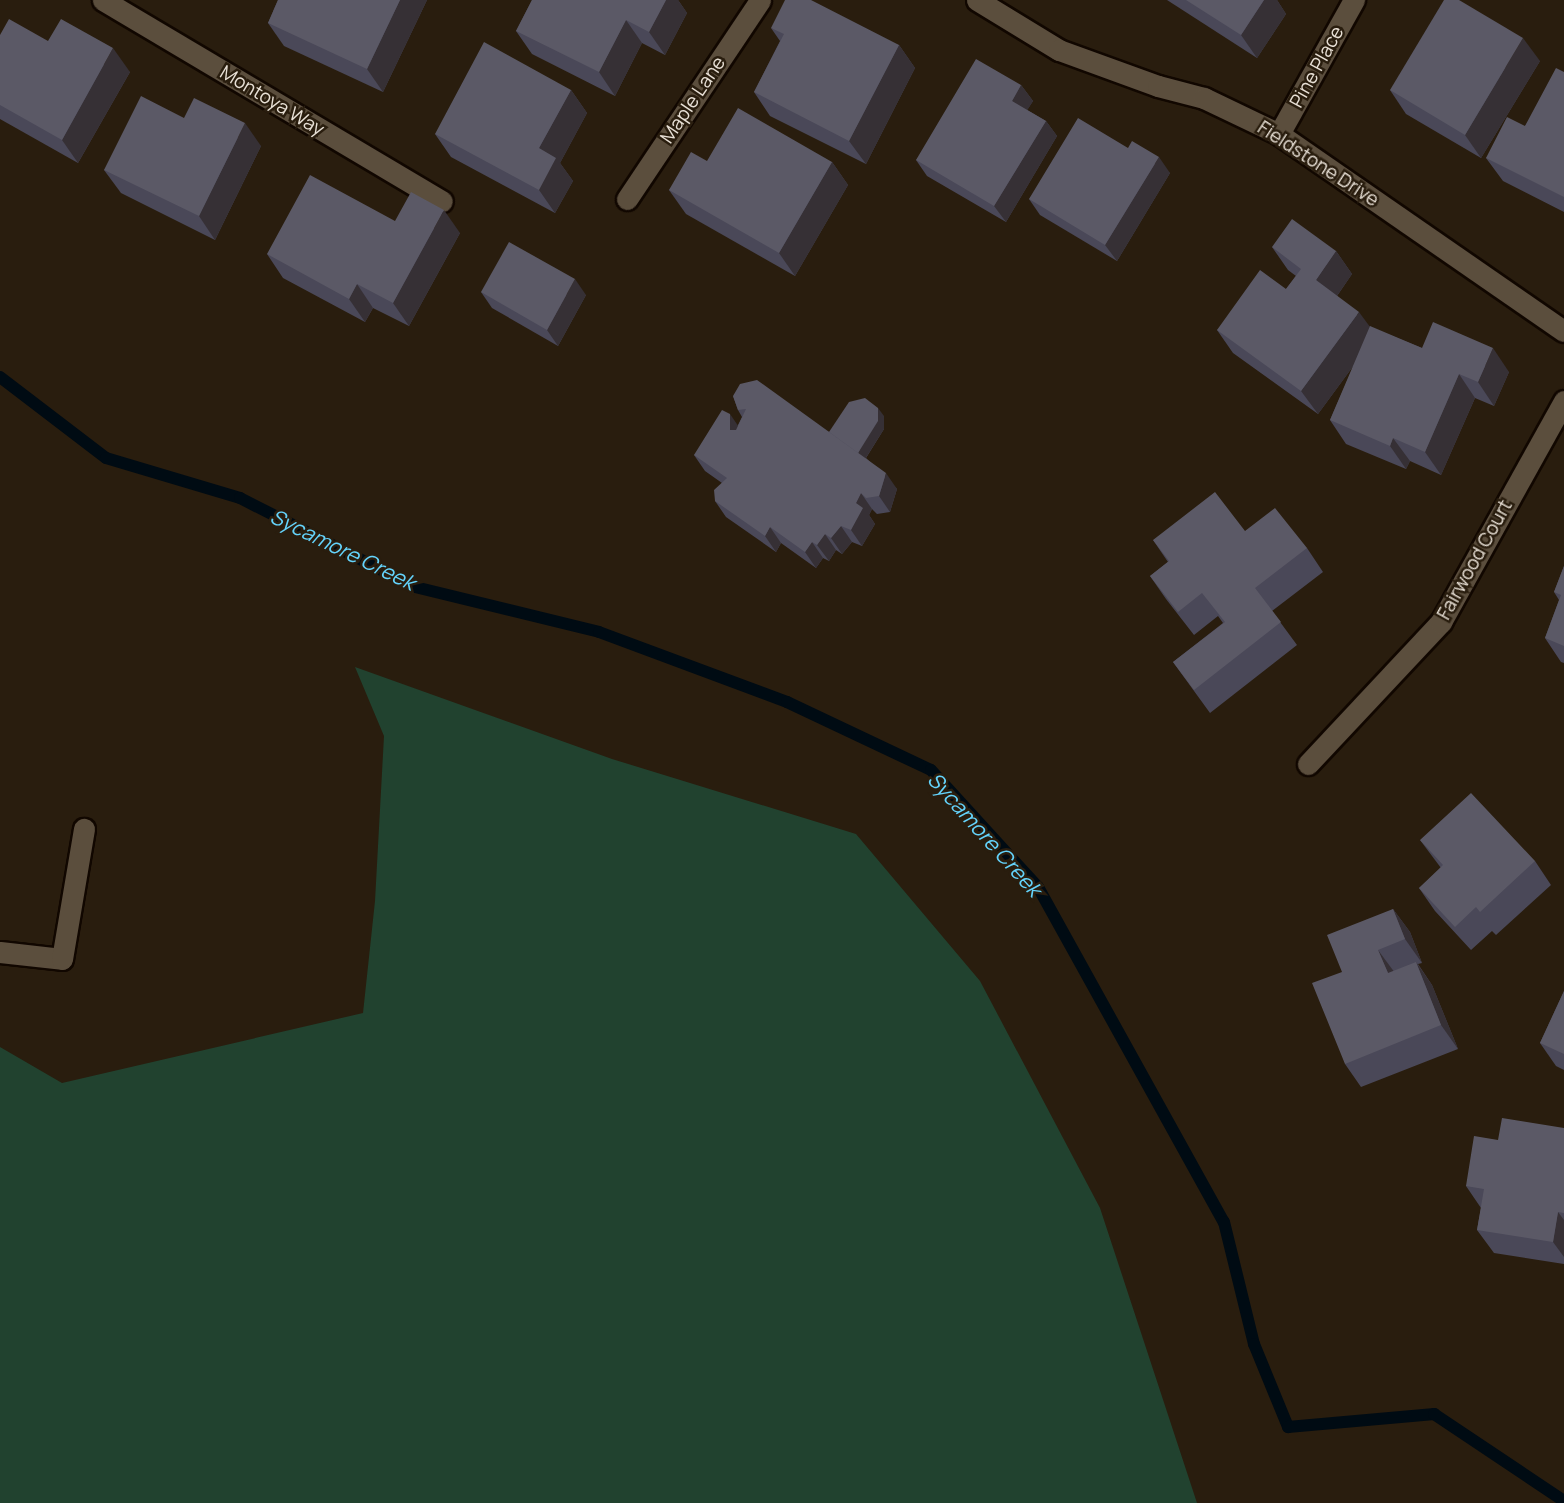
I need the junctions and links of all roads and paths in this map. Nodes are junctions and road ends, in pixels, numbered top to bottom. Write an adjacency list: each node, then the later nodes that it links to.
1 (103, 0): 7 (street, Montoya Way)
2 (760, 0): 6 (street, Maple Lane)
3 (977, 0): 5 (street, Fieldstone Drive)
4 (1354, 0): 5 (street, Pine Place)
5 (1279, 134): 8 (street, Fieldstone Drive)
6 (627, 199)
7 (442, 201)
8 (1564, 331)
9 (1564, 401): 10 (street, Fairwood Court)
10 (1308, 764)
11 (84, 829): 12 (street)
12 (0, 951)

